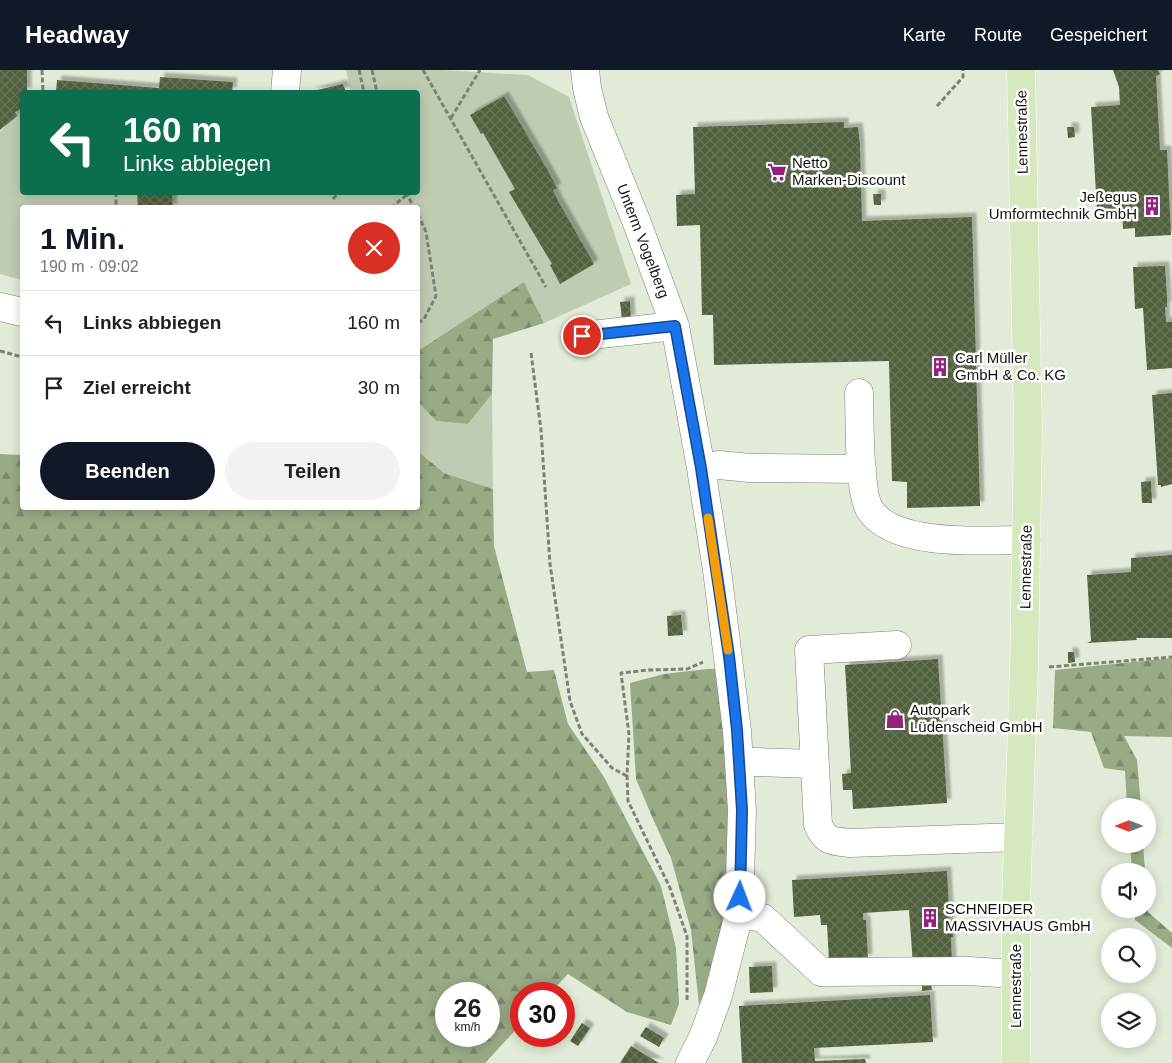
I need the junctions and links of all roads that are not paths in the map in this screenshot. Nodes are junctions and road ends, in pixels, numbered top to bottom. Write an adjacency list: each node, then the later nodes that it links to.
1 (287, 70): 4 (street)
2 (585, 70): 7 (street, Unterm Vogelberg)
3 (1021, 70): 12 (main road, Lennestraße)
4 (285, 90)
5 (0, 307): 6 (street)
6 (20, 312)
7 (675, 326): 8 (street); 10 (street, Unterm Vogelberg)
8 (582, 336)
9 (859, 393): 11 (street)
10 (701, 468): 11 (street); 14 (street, Unterm Vogelberg)
11 (862, 469): 12 (street)
12 (1026, 540): 16 (main road, Lennestraße)
13 (897, 645): 15 (street)
14 (739, 764): 15 (street); 17 (street, Unterm Vogelberg)
15 (814, 764): 16 (street)
16 (1018, 838): 18 (main road, Lennestraße)
17 (739, 914): 18 (street); 19 (street, Unterm Vogelberg)
18 (1016, 974): 20 (main road, Lennestraße)
19 (696, 1052)
20 (1016, 1063)

